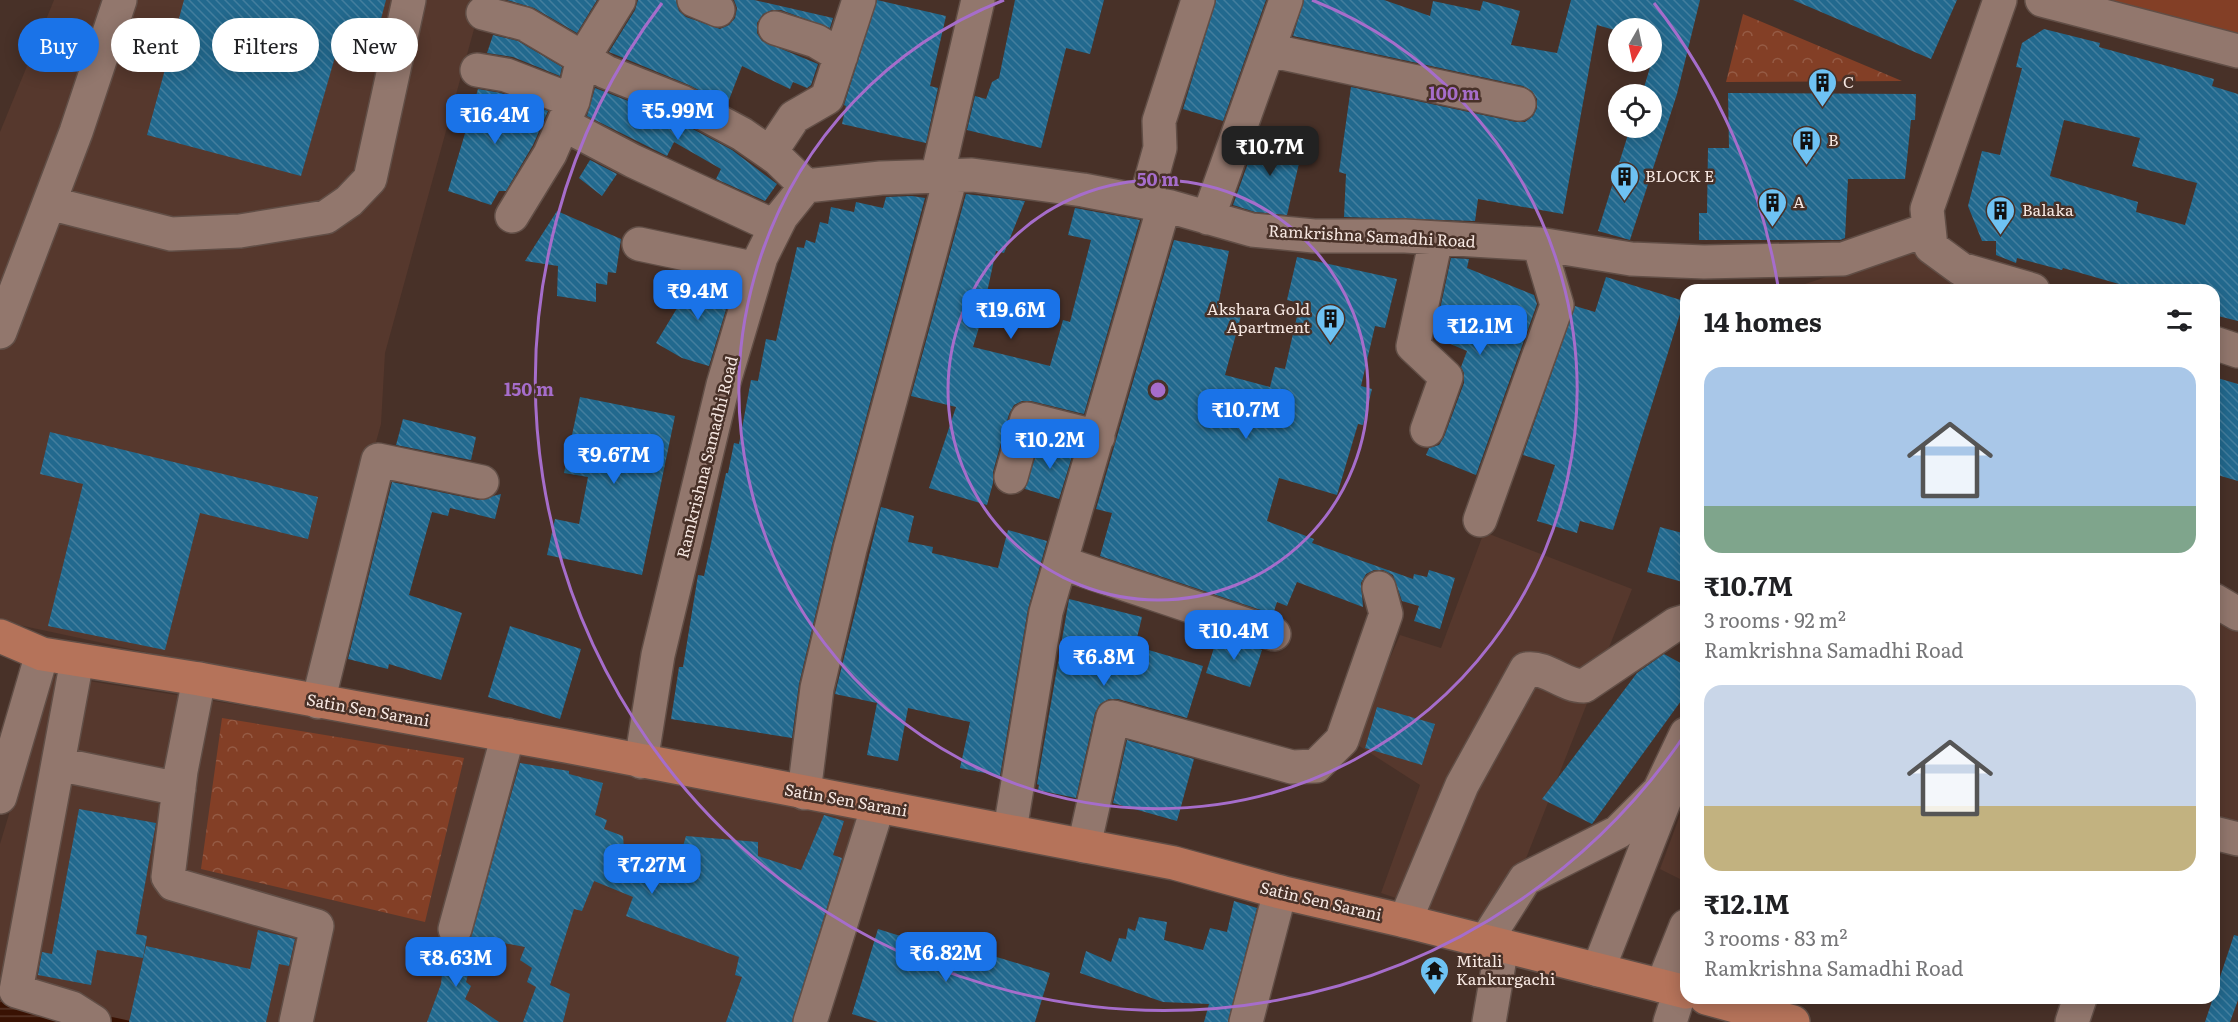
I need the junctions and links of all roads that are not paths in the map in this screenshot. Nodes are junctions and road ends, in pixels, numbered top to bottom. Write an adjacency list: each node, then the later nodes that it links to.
1 (120, 0): 22 (street)
2 (409, 0): 22 (street)
3 (619, 0): 15 (street)
4 (860, 0): 14 (street)
5 (978, 0): 20 (street)
6 (1198, 0): 23 (street)
7 (1286, 0): 12 (street)
8 (2000, 0): 27 (street)
9 (2042, 0): 13 (street)
10 (483, 13): 15 (street)
11 (775, 28): 14 (street)
12 (1268, 50): 17 (street); 25 (street)
13 (2238, 51)
14 (841, 56): 19 (street)
15 (583, 58): 18 (street); 19 (street)
16 (477, 70): 18 (street)
17 (1519, 104)
18 (568, 112): 24 (street); 26 (street)
19 (770, 153): 21 (street)
20 (944, 176): 21 (street, Ramkrishna Samadhi Road); 23 (street, Ramkrishna Samadhi Road); 58 (street)
21 (806, 186): 26 (street, Ramkrishna Samadhi Road)
22 (49, 203): 33 (street)
23 (1154, 204): 25 (street, Ramkrishna Samadhi Road); 37 (street)
24 (512, 216)
25 (1208, 218): 28 (street, Ramkrishna Samadhi Road)
26 (776, 227): 31 (street, Ramkrishna Samadhi Road)
27 (1929, 229): 30 (street, Ramkrishna Samadhi Road); 32 (street)
28 (1436, 239): 30 (street, Ramkrishna Samadhi Road); 36 (street)
29 (639, 244): 31 (street)
30 (1539, 244): 40 (street)
31 (757, 269): 54 (street, Ramkrishna Samadhi Road)
32 (2012, 284)
33 (0, 332)
34 (2220, 345): 35 (street)
35 (2238, 351)
36 (1427, 430)
37 (1098, 436): 38 (street); 41 (street)
38 (1011, 477)
39 (482, 482): 51 (street)
40 (1480, 520)
41 (1062, 563): 46 (street); 61 (street)
42 (1379, 588): 64 (street)
43 (2220, 604): 44 (street)
44 (2238, 614)
45 (1680, 623): 66 (street)
46 (1274, 634)
47 (0, 636): 48 (main road, Satin Sen Sarani)
48 (42, 654): 49 (main road, Satin Sen Sarani); 59 (street)
49 (77, 660): 50 (main road, Satin Sen Sarani); 55 (street)
50 (199, 679): 51 (main road, Satin Sen Sarani); 57 (street)
51 (318, 702): 52 (main road, Satin Sen Sarani)
52 (508, 735): 54 (main road, Satin Sen Sarani); 67 (street)
53 (1680, 747): 68 (street)
54 (641, 762): 58 (main road, Satin Sen Sarani)
55 (58, 764): 57 (street); 74 (street)
56 (1680, 764): 69 (street)
57 (179, 789): 75 (street)
58 (804, 793): 60 (main road, Satin Sen Sarani)
59 (0, 797)
60 (878, 806): 61 (main road, Satin Sen Sarani); 76 (street)
61 (1011, 831): 64 (main road, Satin Sen Sarani)
62 (2220, 834): 63 (street)
63 (2238, 839)
64 (1084, 846): 65 (main road, Satin Sen Sarani)
65 (1280, 892): 66 (main road, Satin Sen Sarani); 77 (street)
66 (1405, 921): 68 (main road, Satin Sen Sarani)
67 (455, 929)
68 (1493, 944): 69 (main road, Satin Sen Sarani); 78 (street)
69 (1598, 970): 70 (main road, Satin Sen Sarani)
70 (1680, 987)
71 (1680, 998): 79 (street)
72 (1735, 1004): 80 (main road, Satin Sen Sarani)
73 (2078, 1004): 81 (street)
74 (93, 1022)
75 (296, 1022)
76 (810, 1022)
77 (1246, 1022)
78 (1489, 1022)
79 (1670, 1022)
80 (1793, 1022)
81 (2072, 1022)

